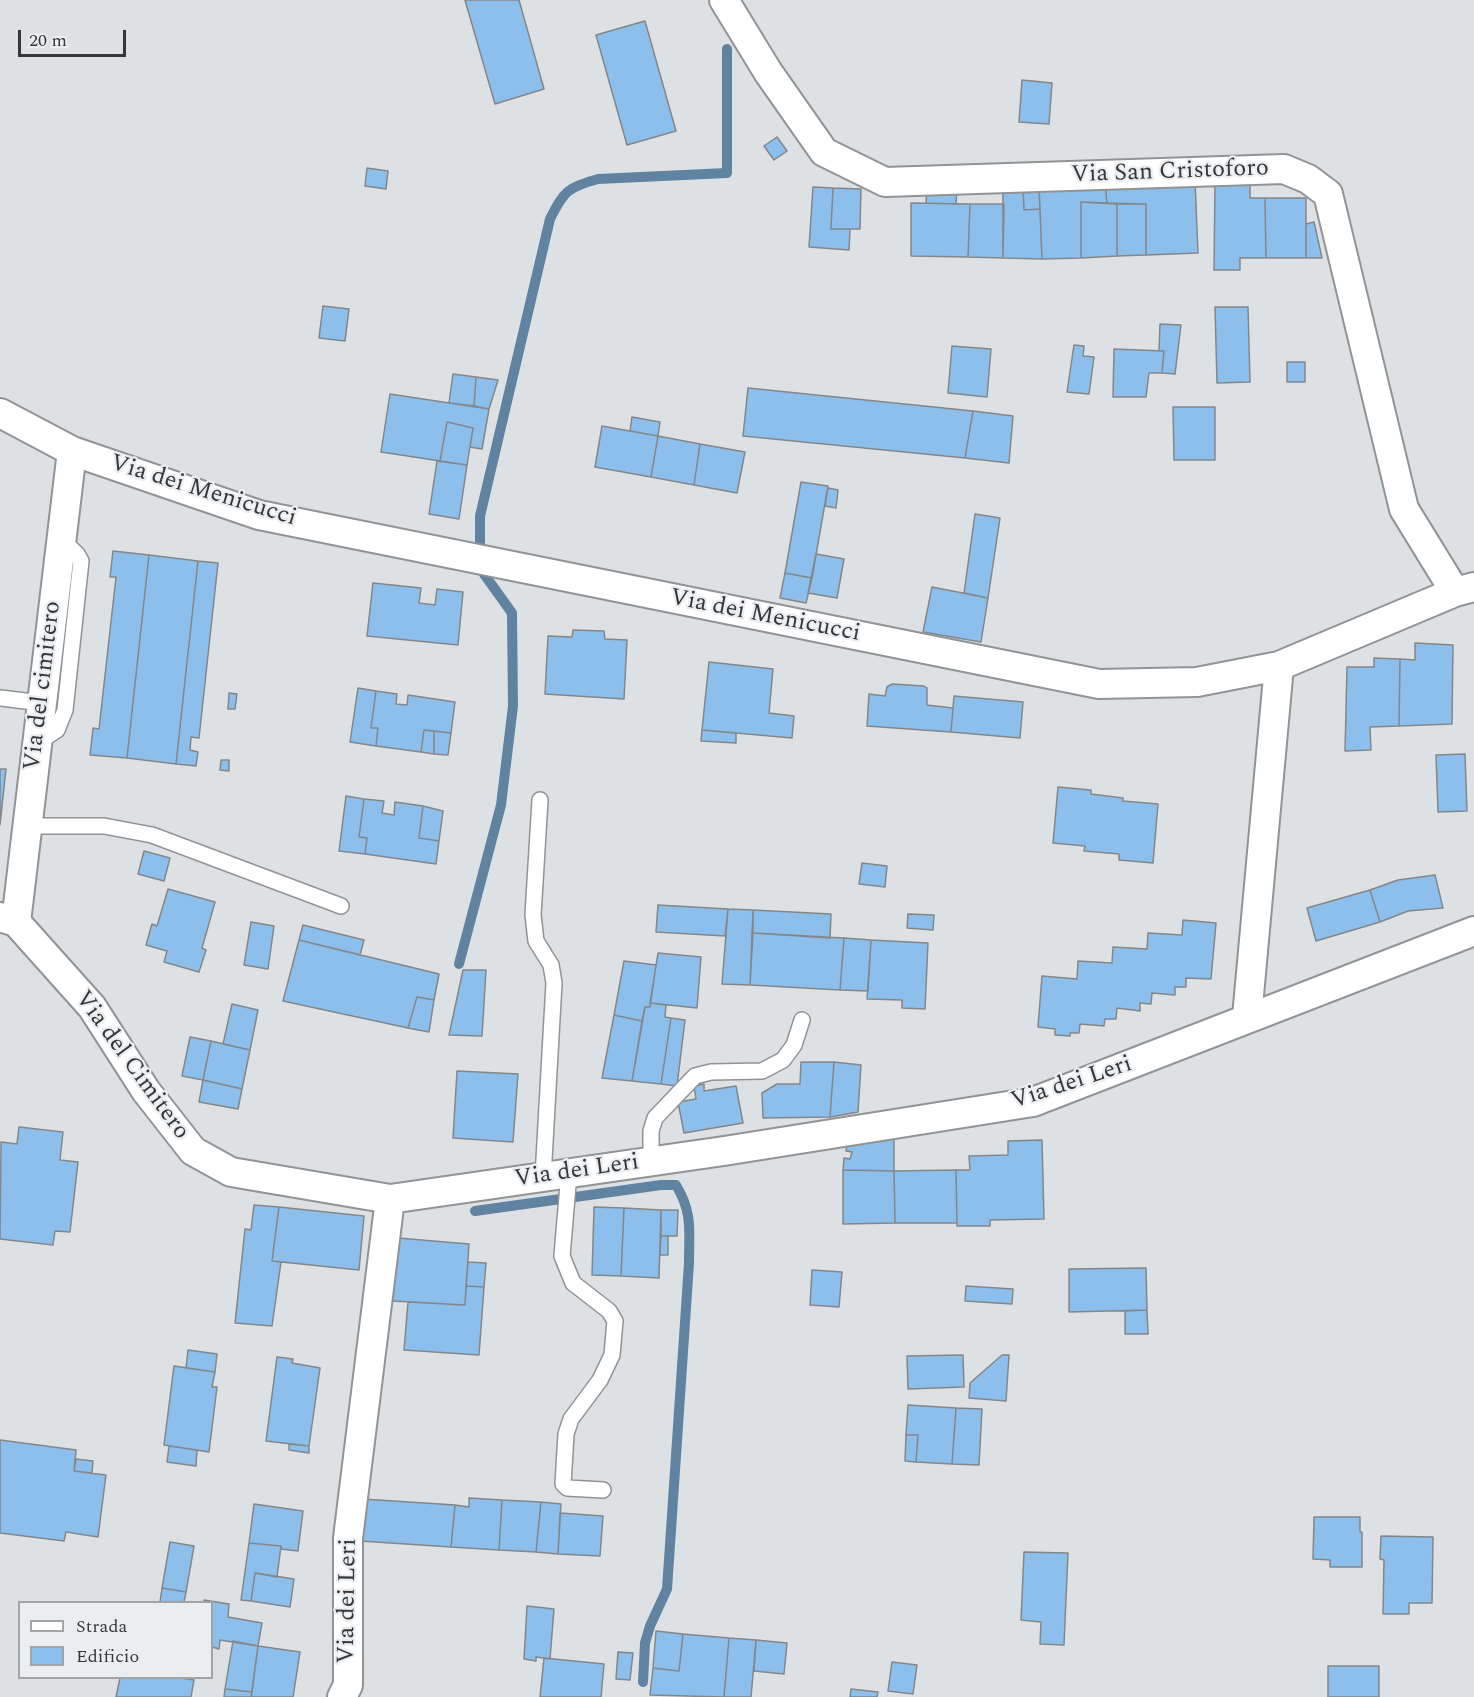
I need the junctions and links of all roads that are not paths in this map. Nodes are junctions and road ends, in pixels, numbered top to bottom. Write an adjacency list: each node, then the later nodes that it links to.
1 (724, 0): 5 (street, Via San Cristoforo)
2 (0, 413): 3 (street)
3 (72, 450): 4 (street, Via del cimitero); 6 (street, Via dei Menicucci)
4 (62, 540): 8 (street, Via del cimitero); 9 (lane)
5 (1465, 590): 6 (street, Via dei Menicucci)
6 (1279, 666): 15 (street)
7 (0, 698): 8 (lane)
8 (42, 703): 9 (street, Via del cimitero)
9 (37, 743): 11 (street, Via del cimitero)
10 (540, 800): 18 (lane)
11 (27, 825): 12 (lane); 13 (street, Via del cimitero)
12 (341, 906)
13 (8, 920): 19 (street, Via del Cimitero)
14 (1474, 931): 15 (street, Via dei Leri)
15 (1247, 1017): 17 (street, Via dei Leri)
16 (802, 1020): 17 (lane)
17 (651, 1161): 18 (street, Via dei Leri)
18 (556, 1175): 19 (street, Via dei Leri); 20 (lane)
19 (390, 1199): 21 (street, Via dei Leri)
20 (603, 1490)
21 (342, 1697)

